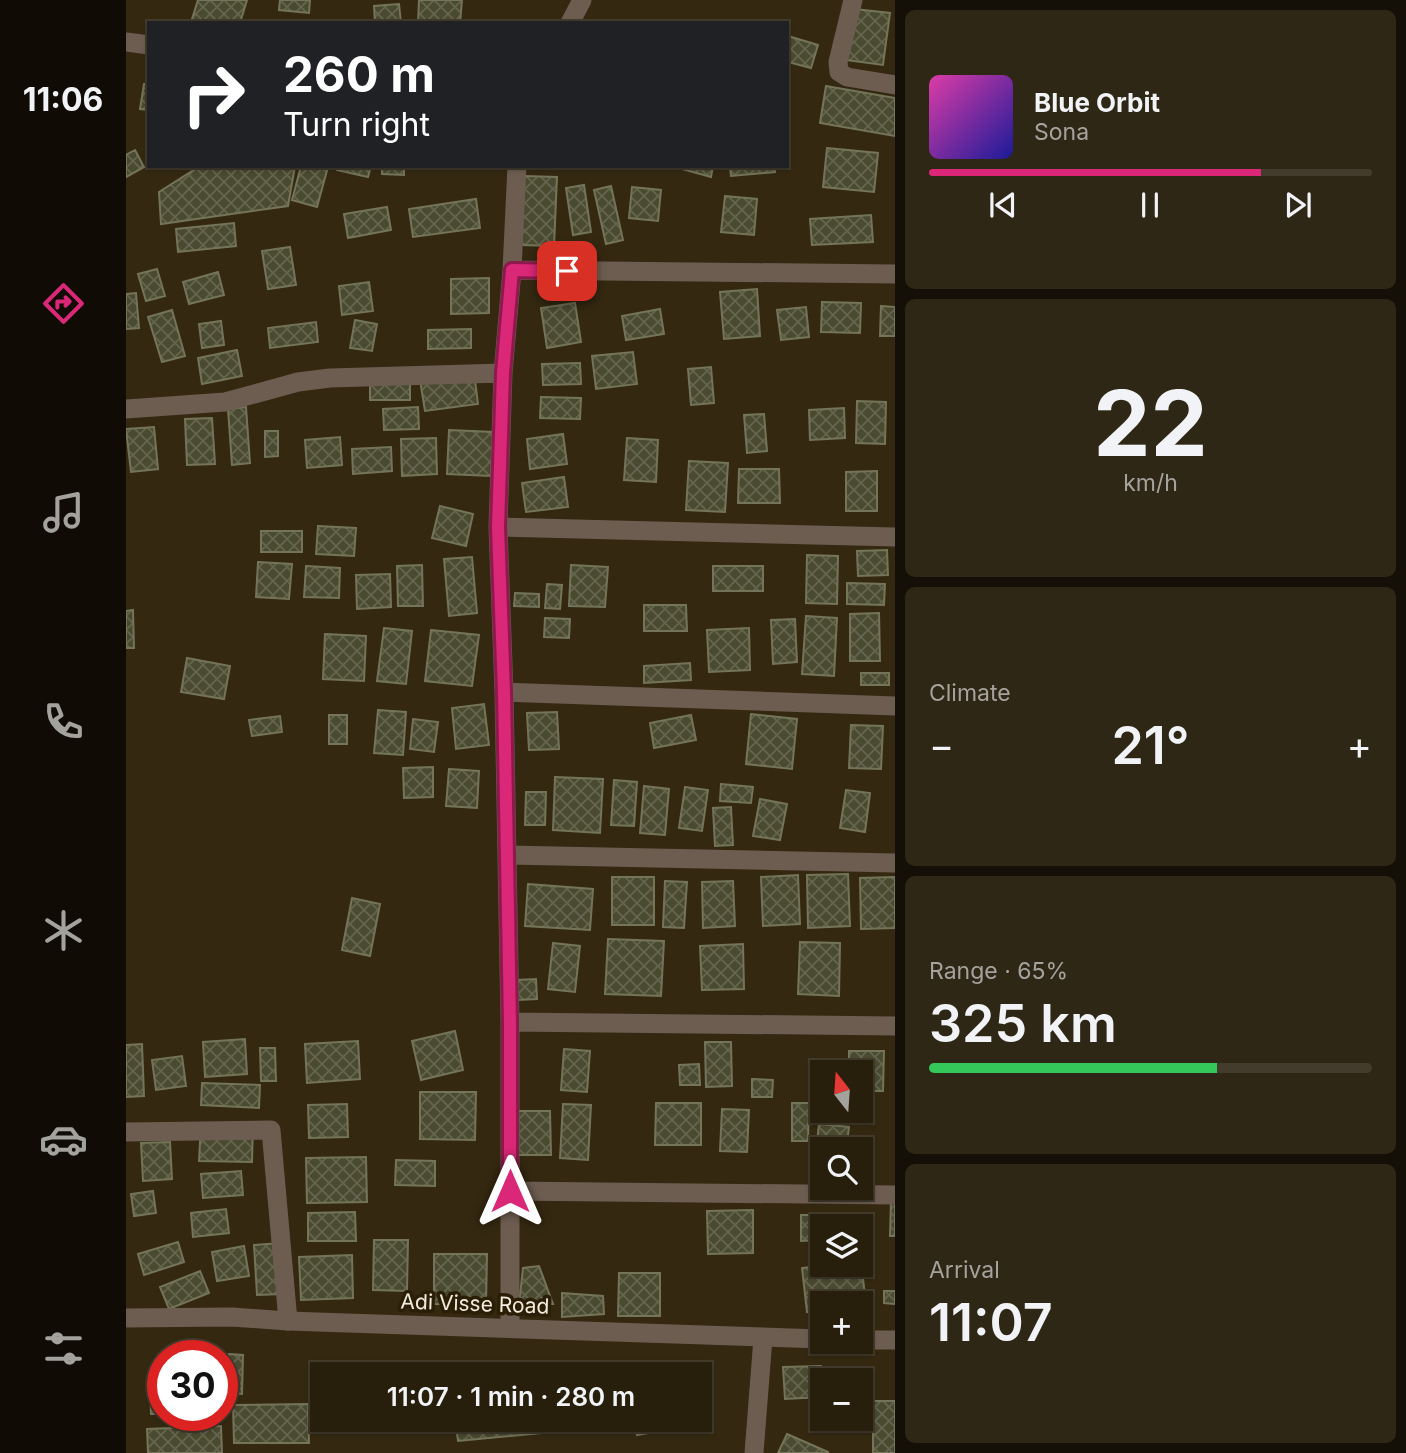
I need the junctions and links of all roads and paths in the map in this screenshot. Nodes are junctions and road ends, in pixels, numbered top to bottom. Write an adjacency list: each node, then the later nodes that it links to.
1 (582, 0): 3 (street)
2 (853, 0): 6 (street)
3 (571, 21)
4 (126, 42): 5 (street)
5 (147, 45)
6 (895, 85)
7 (517, 168): 8 (street)
8 (512, 270): 9 (street); 10 (street)
9 (895, 274)
10 (503, 373): 11 (street); 12 (street)
11 (126, 409)
12 (498, 527): 13 (street); 14 (street)
13 (895, 537)
14 (504, 692): 15 (street); 16 (street)
15 (895, 706)
16 (507, 855): 17 (street); 18 (street)
17 (895, 863)
18 (510, 1022): 19 (street); 21 (street)
19 (895, 1026)
20 (126, 1132): 24 (street)
21 (510, 1191): 22 (street); 25 (street)
22 (895, 1195)
23 (126, 1318): 24 (street, Adi Visse Road)
24 (288, 1321): 25 (street, Adi Visse Road)
25 (510, 1328): 26 (street, Adi Visse Road)
26 (763, 1338): 27 (street, Adi Visse Road); 30 (street)
27 (810, 1339)
28 (873, 1340): 29 (street)
29 (895, 1340)
30 (754, 1453)

